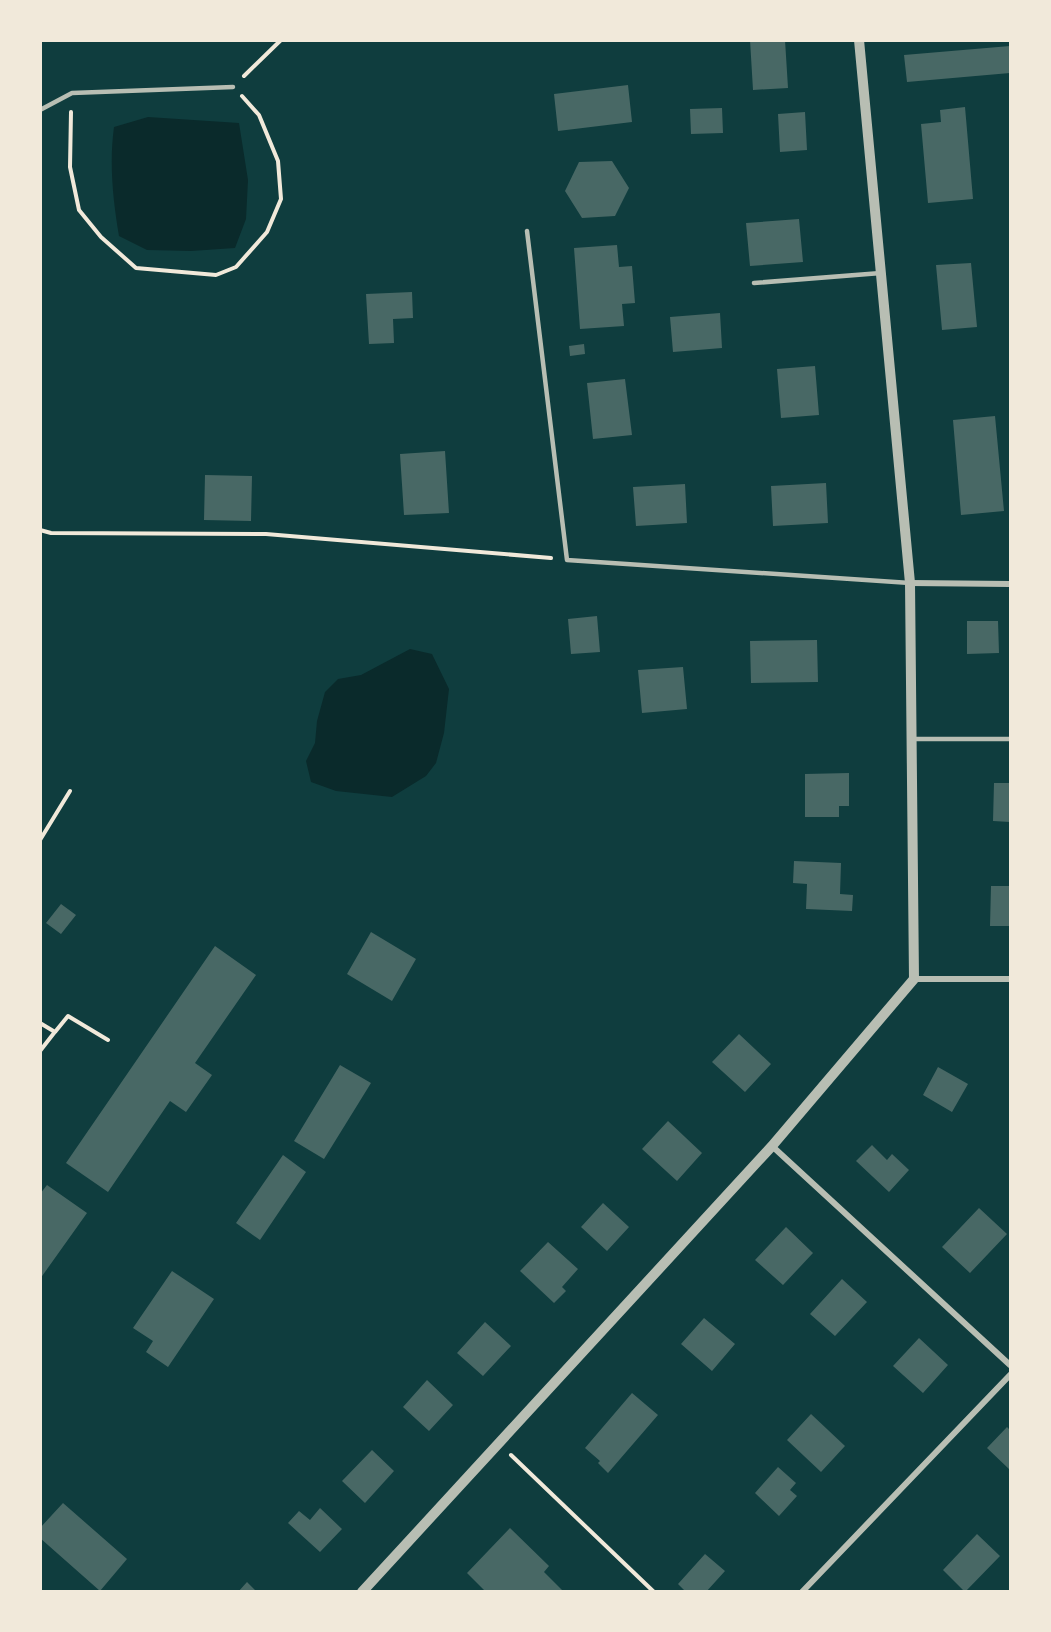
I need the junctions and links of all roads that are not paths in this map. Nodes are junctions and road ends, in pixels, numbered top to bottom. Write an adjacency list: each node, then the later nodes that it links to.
1 (859, 40): 5 (street)
2 (233, 87): 3 (lane)
3 (40, 110)
4 (527, 231): 7 (lane)
5 (881, 273): 6 (lane); 7 (street)
6 (754, 283)
7 (910, 582): 8 (street); 9 (street)
8 (1011, 584)
9 (911, 739): 10 (lane); 11 (street)
10 (1011, 739)
11 (914, 979): 12 (street); 13 (street)
12 (1011, 979)
13 (772, 1146): 14 (street); 16 (street)
14 (1011, 1365)
15 (1011, 1375): 17 (street)
16 (362, 1592)
17 (802, 1592)

